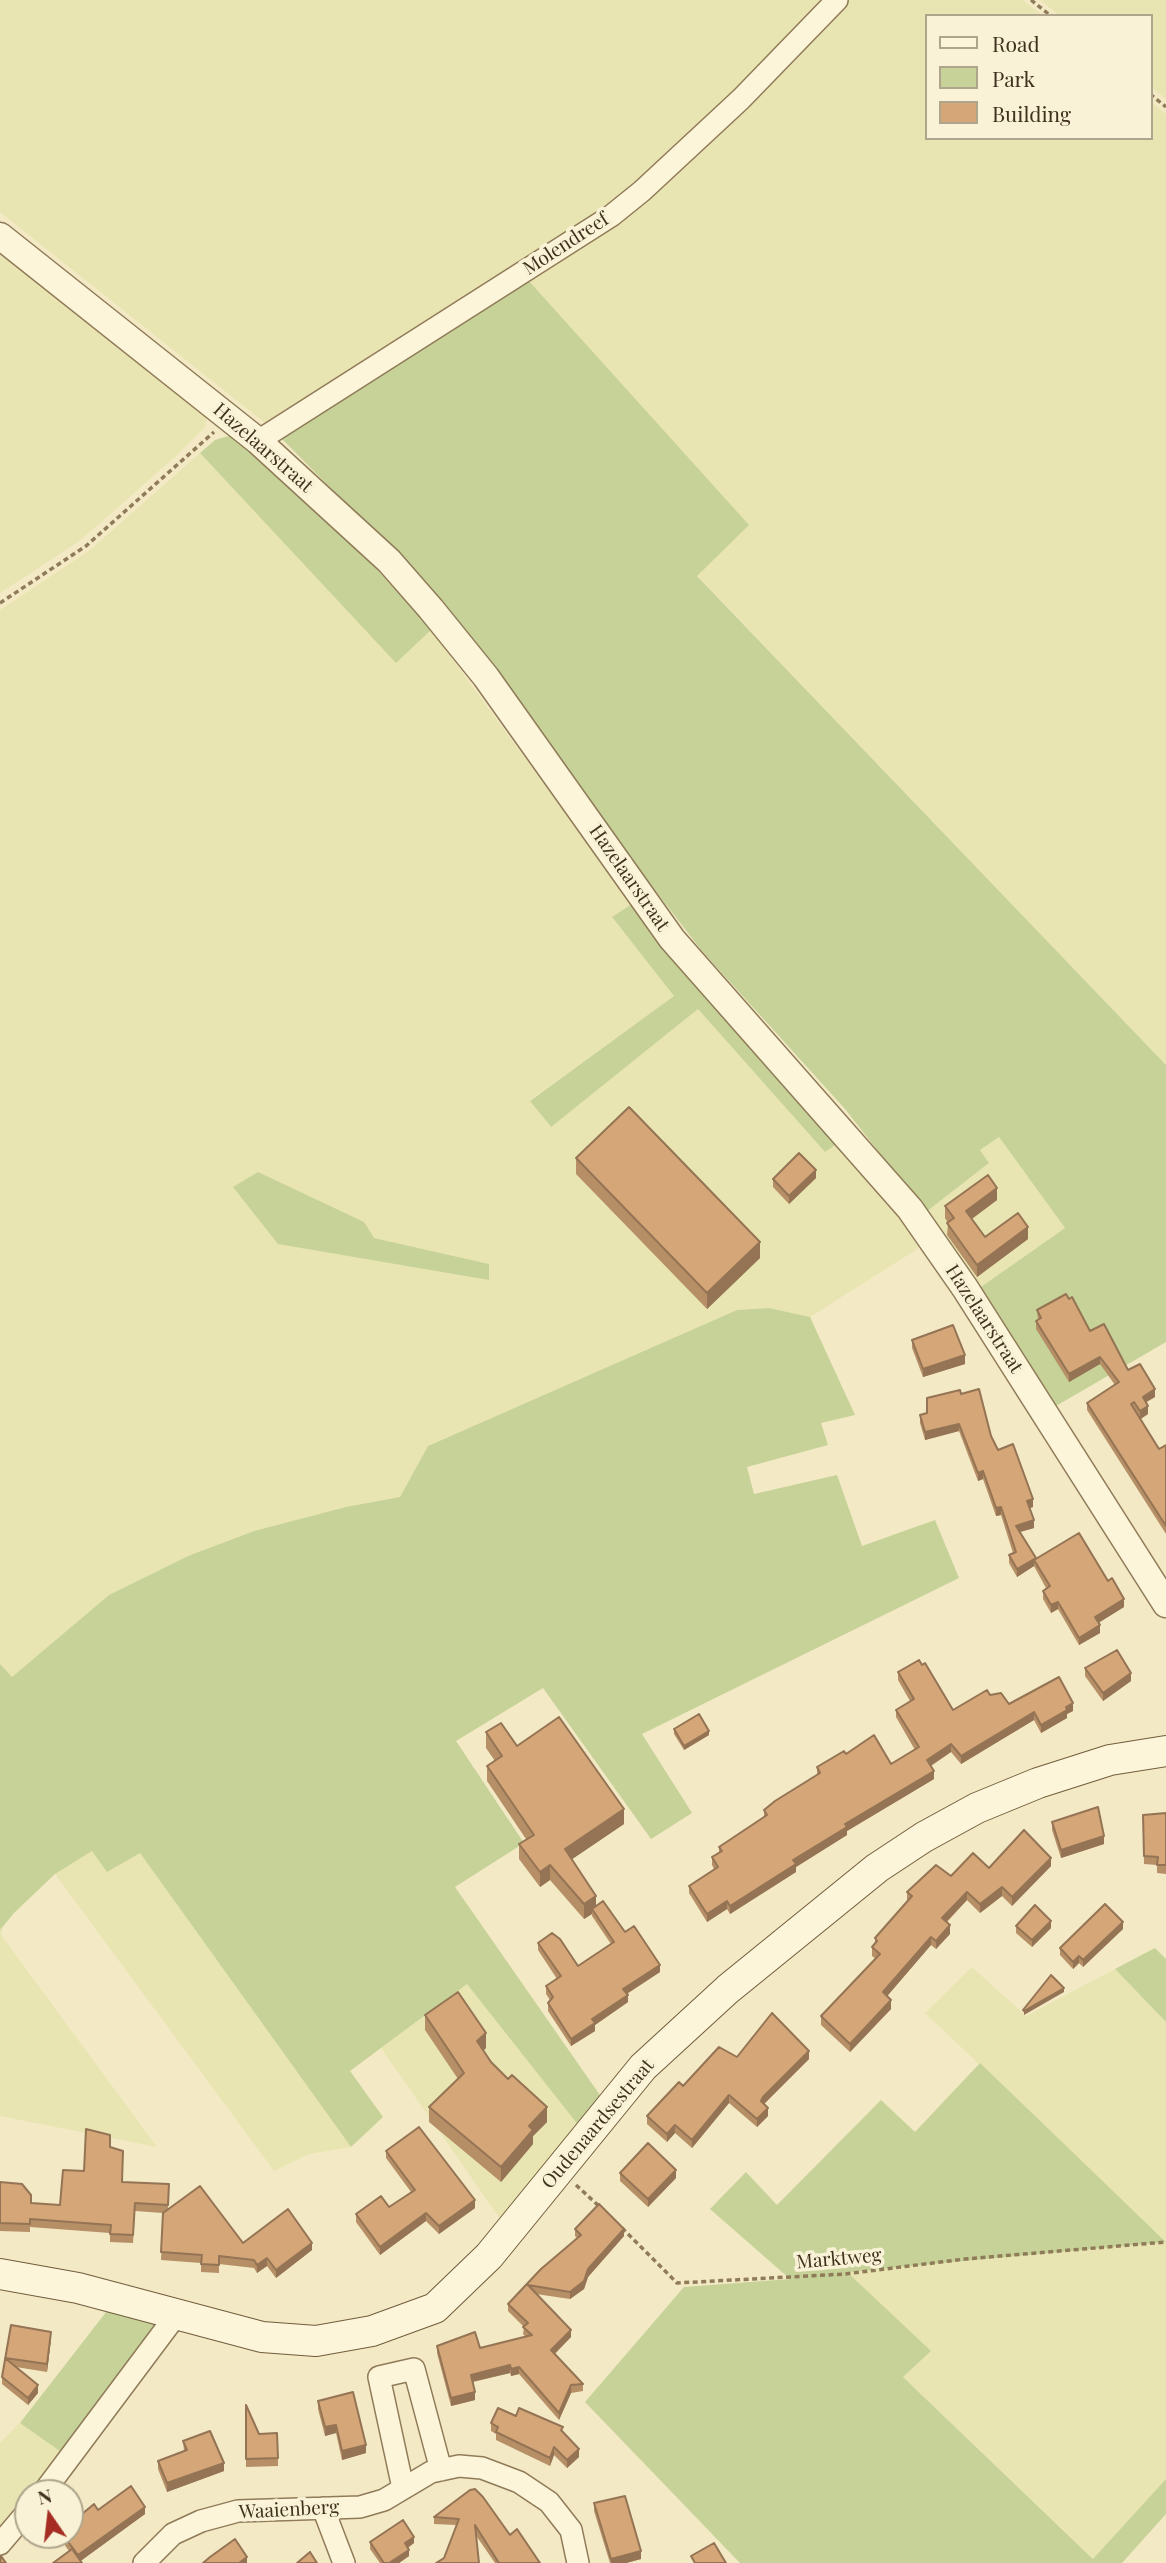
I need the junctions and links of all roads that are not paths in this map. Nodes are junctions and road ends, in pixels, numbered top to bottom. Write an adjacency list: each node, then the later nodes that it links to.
1 (837, 0): 3 (street, Molendreef)
2 (0, 236): 3 (street, Hazelaarstraat)
3 (258, 441): 4 (street, Hazelaarstraat)
4 (1166, 1604)
5 (1166, 1751): 7 (main road, Oudenaardsestraat)
6 (0, 2274): 7 (main road, Oudenaardsestraat)
7 (177, 2314): 9 (street)
8 (441, 2470): 10 (street, Waaienberg); 10 (street); 16 (street, Waaienberg)
9 (53, 2479)
10 (404, 2488): 11 (street, Waaienberg)
11 (323, 2508): 14 (street, Waaienberg); 15 (street)
12 (14, 2528): 13 (street)
13 (0, 2544)
14 (144, 2563)
15 (344, 2563)
16 (578, 2563)

